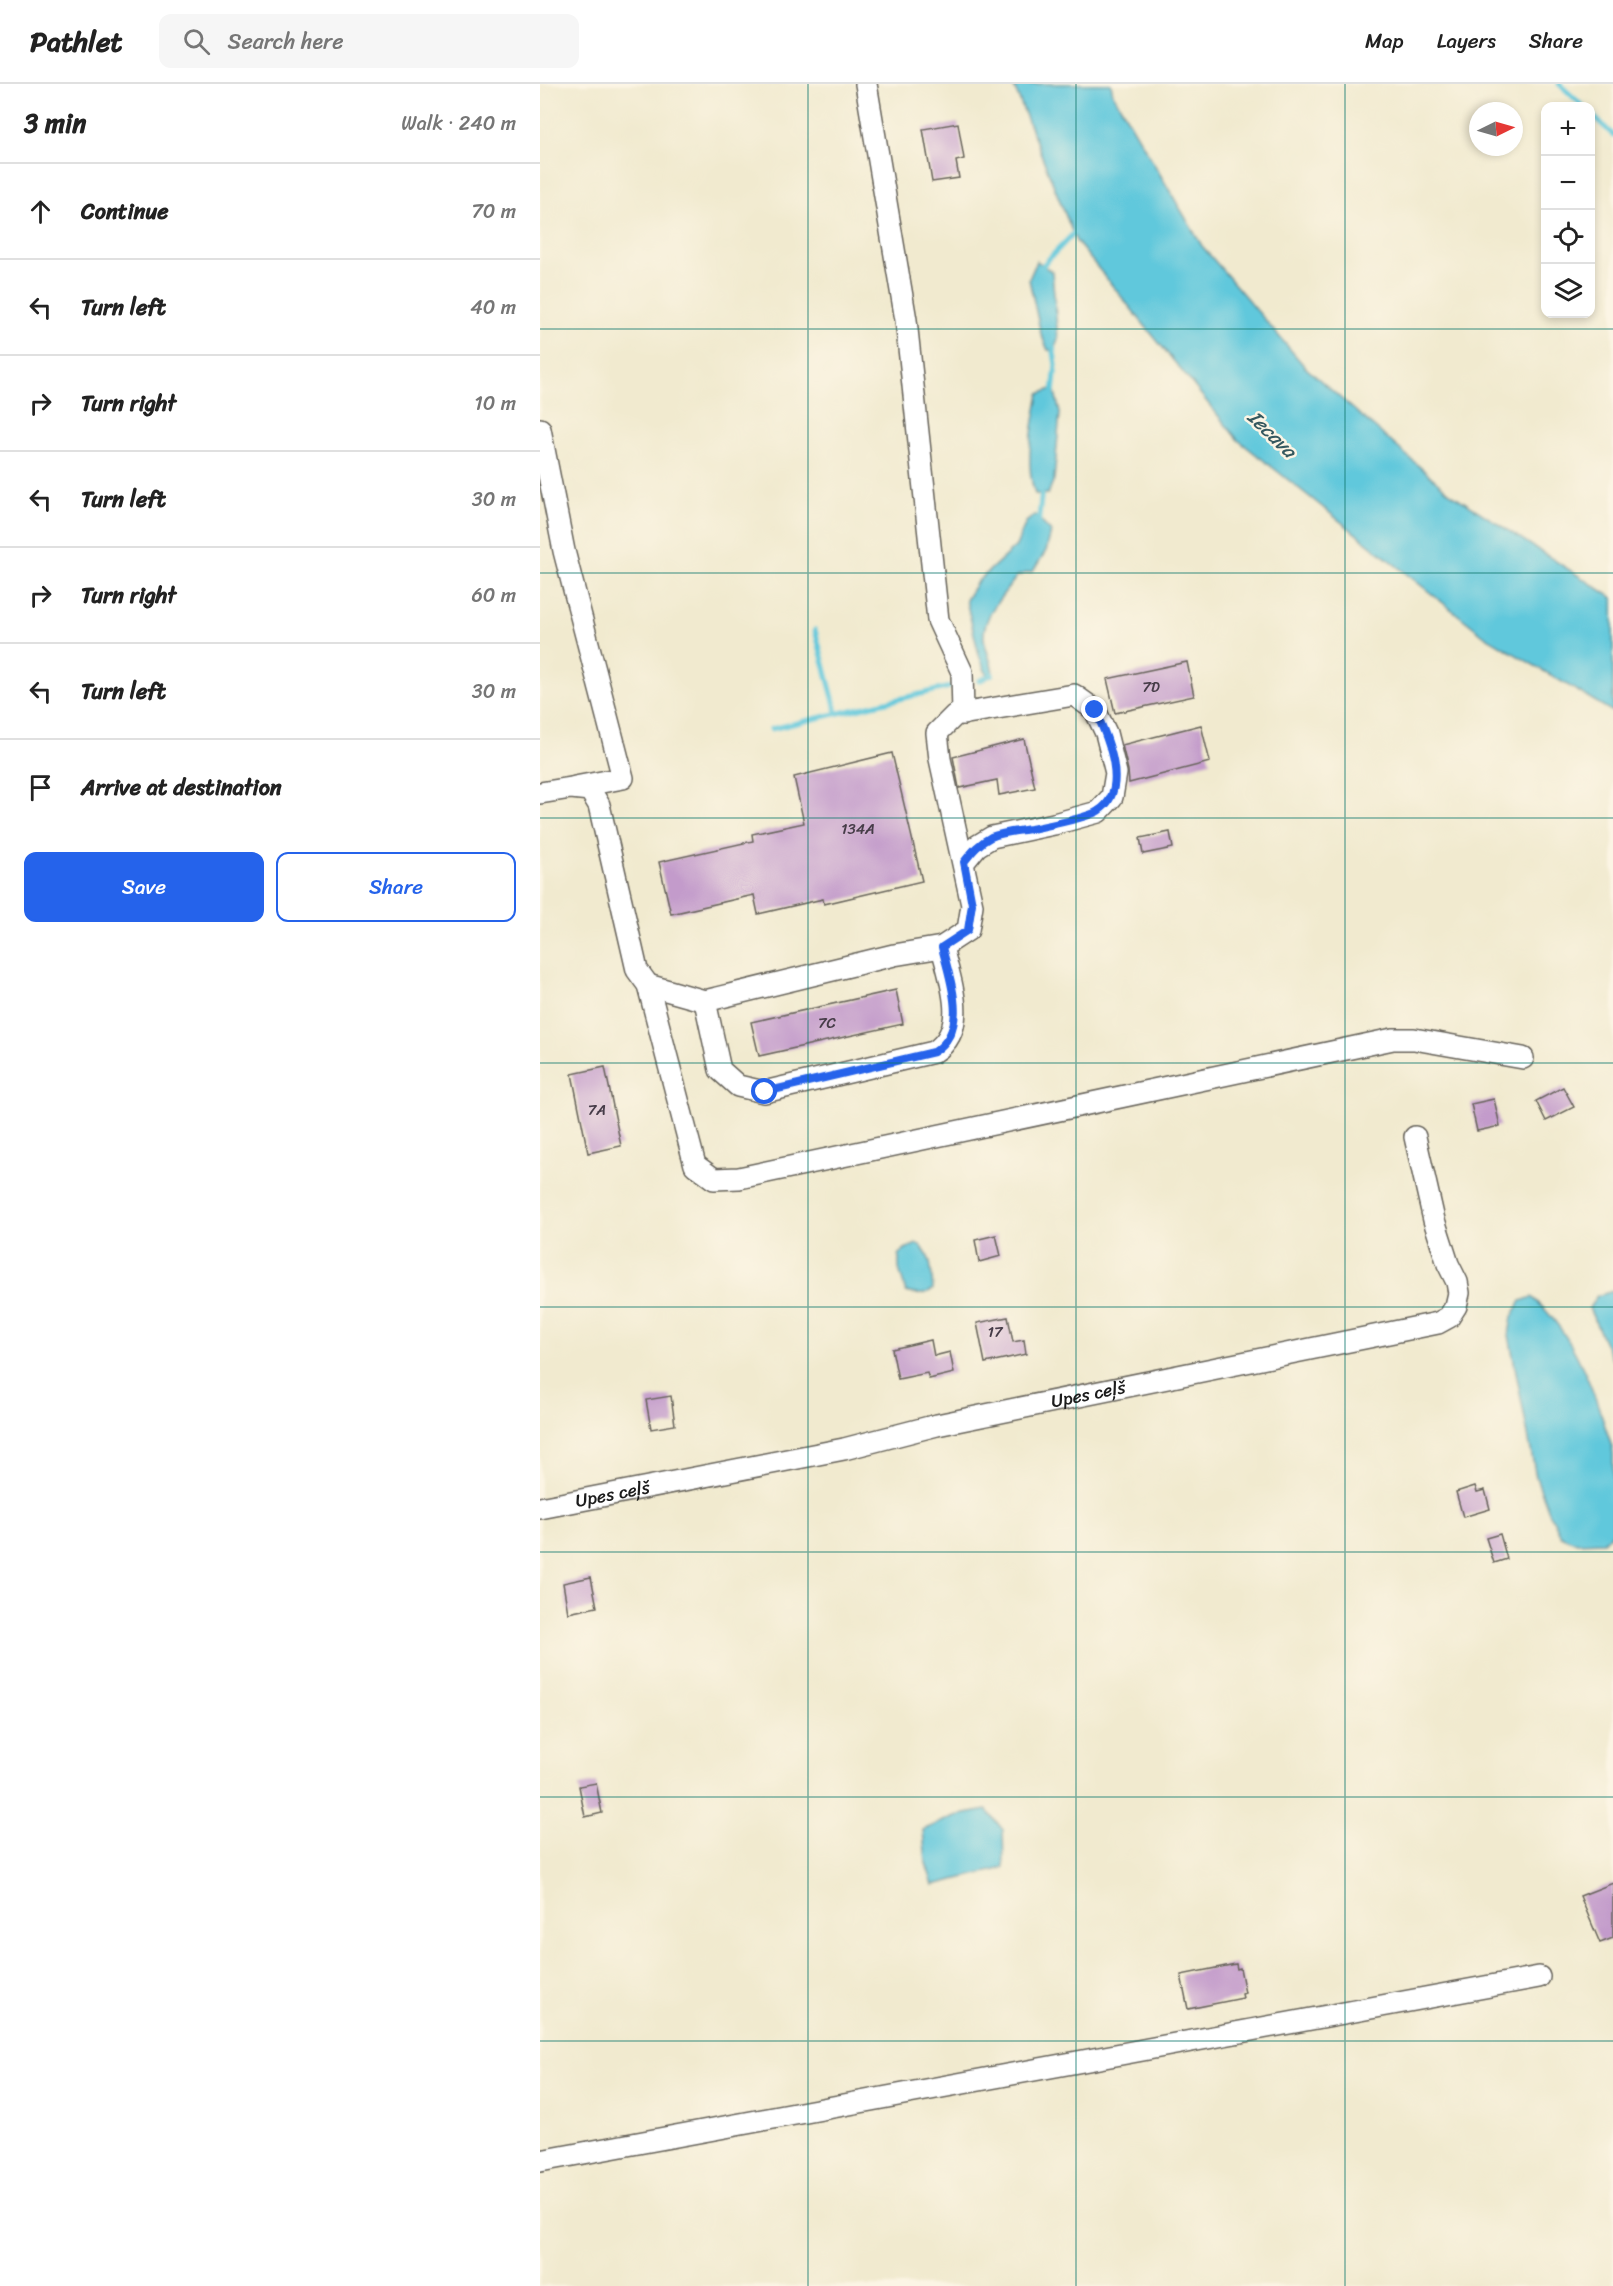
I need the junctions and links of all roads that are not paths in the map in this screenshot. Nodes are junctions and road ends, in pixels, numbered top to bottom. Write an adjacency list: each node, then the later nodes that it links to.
1 (866, 84): 3 (street)
2 (540, 429): 4 (street)
3 (963, 714): 6 (street); 6 (street)
4 (571, 788): 5 (street); 8 (street)
5 (540, 794)
6 (964, 862): 7 (street)
7 (942, 947): 9 (street); 9 (street)
8 (648, 985): 9 (street); 10 (street)
9 (705, 1001)
10 (1523, 1058)
11 (1415, 1137): 12 (street, Upes ceļš)
12 (540, 1508)
13 (1539, 1977): 14 (street)
14 (540, 2161)

